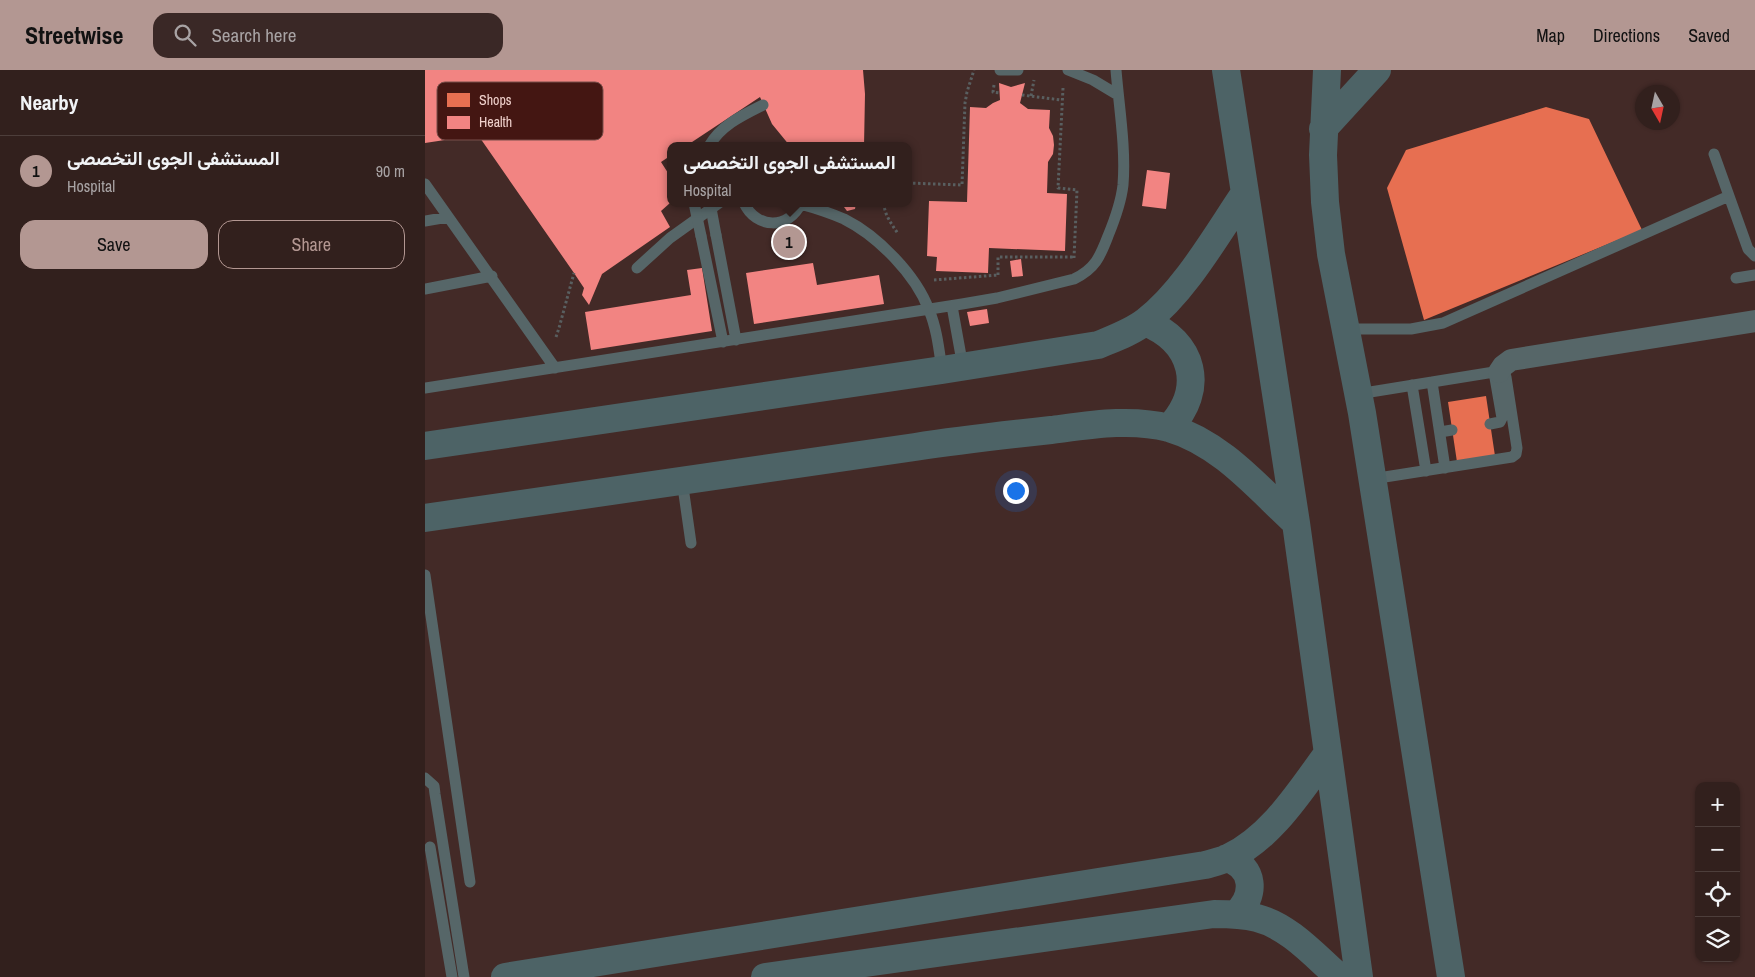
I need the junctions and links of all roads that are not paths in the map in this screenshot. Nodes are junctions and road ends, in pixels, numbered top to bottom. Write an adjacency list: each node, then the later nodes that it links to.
1 (1001, 70): 2 (lane)
2 (1018, 70)
3 (1068, 70): 8 (lane)
4 (1116, 70): 8 (lane)
5 (1226, 70): 14 (street)
6 (1327, 70): 10 (street)
7 (1377, 70): 10 (street)
8 (1118, 95): 30 (lane)
9 (763, 105): 11 (lane)
10 (1323, 129): 34 (street)
11 (712, 142)
12 (1715, 154): 15 (lane)
13 (425, 184): 22 (lane)
14 (1245, 193): 33 (street); 54 (street)
15 (1729, 196): 24 (lane); 34 (lane)
16 (695, 207): 36 (lane, bridge)
17 (711, 207): 35 (lane, bridge)
18 (713, 207): 25 (lane)
19 (746, 207): 20 (lane)
20 (798, 207)
21 (812, 207): 31 (lane)
22 (449, 217): 23 (lane); 27 (lane)
23 (425, 221)
24 (1755, 256)
25 (637, 268)
26 (1755, 275): 28 (lane)
27 (492, 276): 29 (lane); 37 (lane)
28 (1736, 278)
29 (425, 288)
30 (952, 306): 31 (lane); 38 (lane)
31 (929, 309): 35 (lane); 38 (lane)
32 (1755, 321): 39 (street)
33 (1145, 322): 38 (street); 45 (street)
34 (1345, 329): 43 (street)
35 (736, 340): 36 (lane)
36 (723, 342): 37 (lane)
37 (555, 368): 42 (lane)
38 (953, 368): 48 (street)
39 (1497, 372): 40 (lane); 44 (lane); 49 (lane)
40 (1432, 382): 41 (lane); 47 (lane)
41 (1412, 385): 43 (lane); 50 (lane)
42 (425, 388)
43 (1358, 394): 51 (street)
44 (1490, 424)
45 (1169, 428): 52 (street); 54 (street)
46 (1452, 430): 47 (lane)
47 (1440, 432): 49 (lane)
48 (425, 446)
49 (1445, 468): 50 (lane)
50 (1425, 471): 51 (lane)
51 (1372, 479): 69 (street)
52 (682, 480): 53 (street); 55 (lane)
53 (425, 518)
54 (1296, 523): 57 (street)
55 (691, 543)
56 (425, 575): 61 (lane)
57 (1328, 753): 60 (street); 68 (street)
58 (425, 778): 64 (lane)
59 (430, 847): 63 (lane)
60 (1227, 858): 62 (street); 65 (street)
61 (470, 882)
62 (1236, 914): 66 (street); 67 (street)
63 (452, 977)
64 (464, 977)
65 (505, 977)
66 (765, 977)
67 (1339, 977)
68 (1359, 977)
69 (1451, 977)

